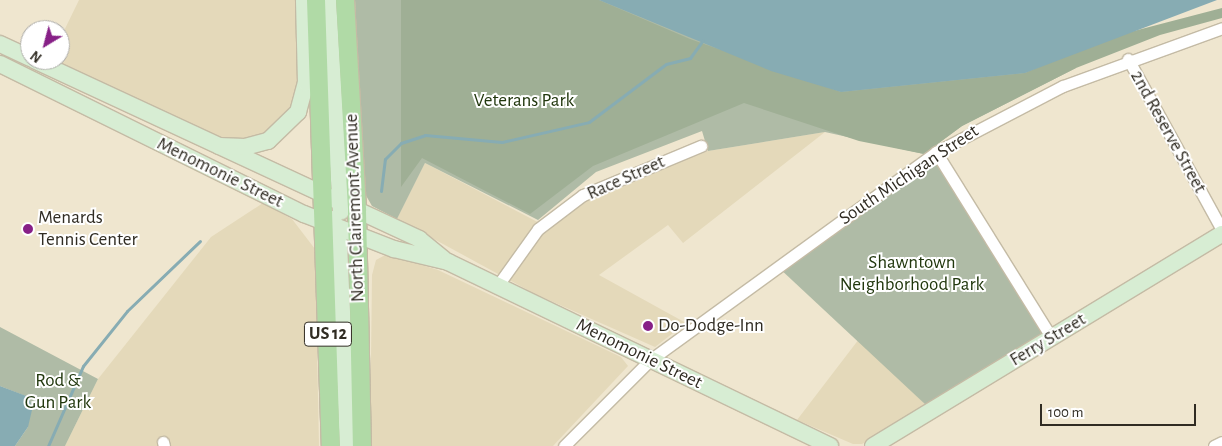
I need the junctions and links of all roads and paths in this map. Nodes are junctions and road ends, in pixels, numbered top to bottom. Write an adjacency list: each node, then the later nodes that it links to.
1 (304, 0): 11 (main road)
2 (316, 0): 14 (main road, North Clairemont Avenue / US 12)
3 (328, 0): 14 (main road)
4 (345, 0): 15 (main road, North Clairemont Avenue / US 12)
5 (1222, 28): 8 (street, South Michigan Street)
6 (0, 44): 7 (main road)
7 (20, 53)
8 (1128, 59): 13 (street, South Michigan Street); 17 (street, 2nd Reserve Street)
9 (0, 64): 16 (main road, Menomonie Street)
10 (55, 70): 11 (main road, Menomonie Street)
11 (209, 143): 14 (main road, Menomonie Street)
12 (702, 146): 21 (street, Race Street)
13 (936, 152): 22 (street); 23 (street, South Michigan Street)
14 (331, 201): 15 (main road, Menomonie Street); 16 (main road, North Clairemont Avenue / US 12); 19 (main road)
15 (357, 211): 19 (main road, North Clairemont Avenue / US 12); 20 (main road, Menomonie Street)
16 (330, 225): 19 (main road, Menomonie Street); 25 (main road, North Clairemont Avenue / US 12); 26 (main road)
17 (1222, 230)
18 (1222, 234): 22 (main road, Ferry Street)
19 (358, 235): 20 (main road, Menomonie Street); 27 (main road, North Clairemont Avenue / US 12)
20 (448, 262): 21 (main road, Menomonie Street)
21 (498, 285): 23 (main road, Menomonie Street)
22 (1052, 338): 30 (main road, Ferry Street)
23 (650, 360): 28 (street, South Michigan Street); 29 (main road, Menomonie Street)
24 (1222, 442): 31 (street)
25 (331, 446)
26 (348, 446)
27 (362, 446)
28 (564, 446)
29 (830, 446)
30 (873, 446)
31 (1214, 446)

